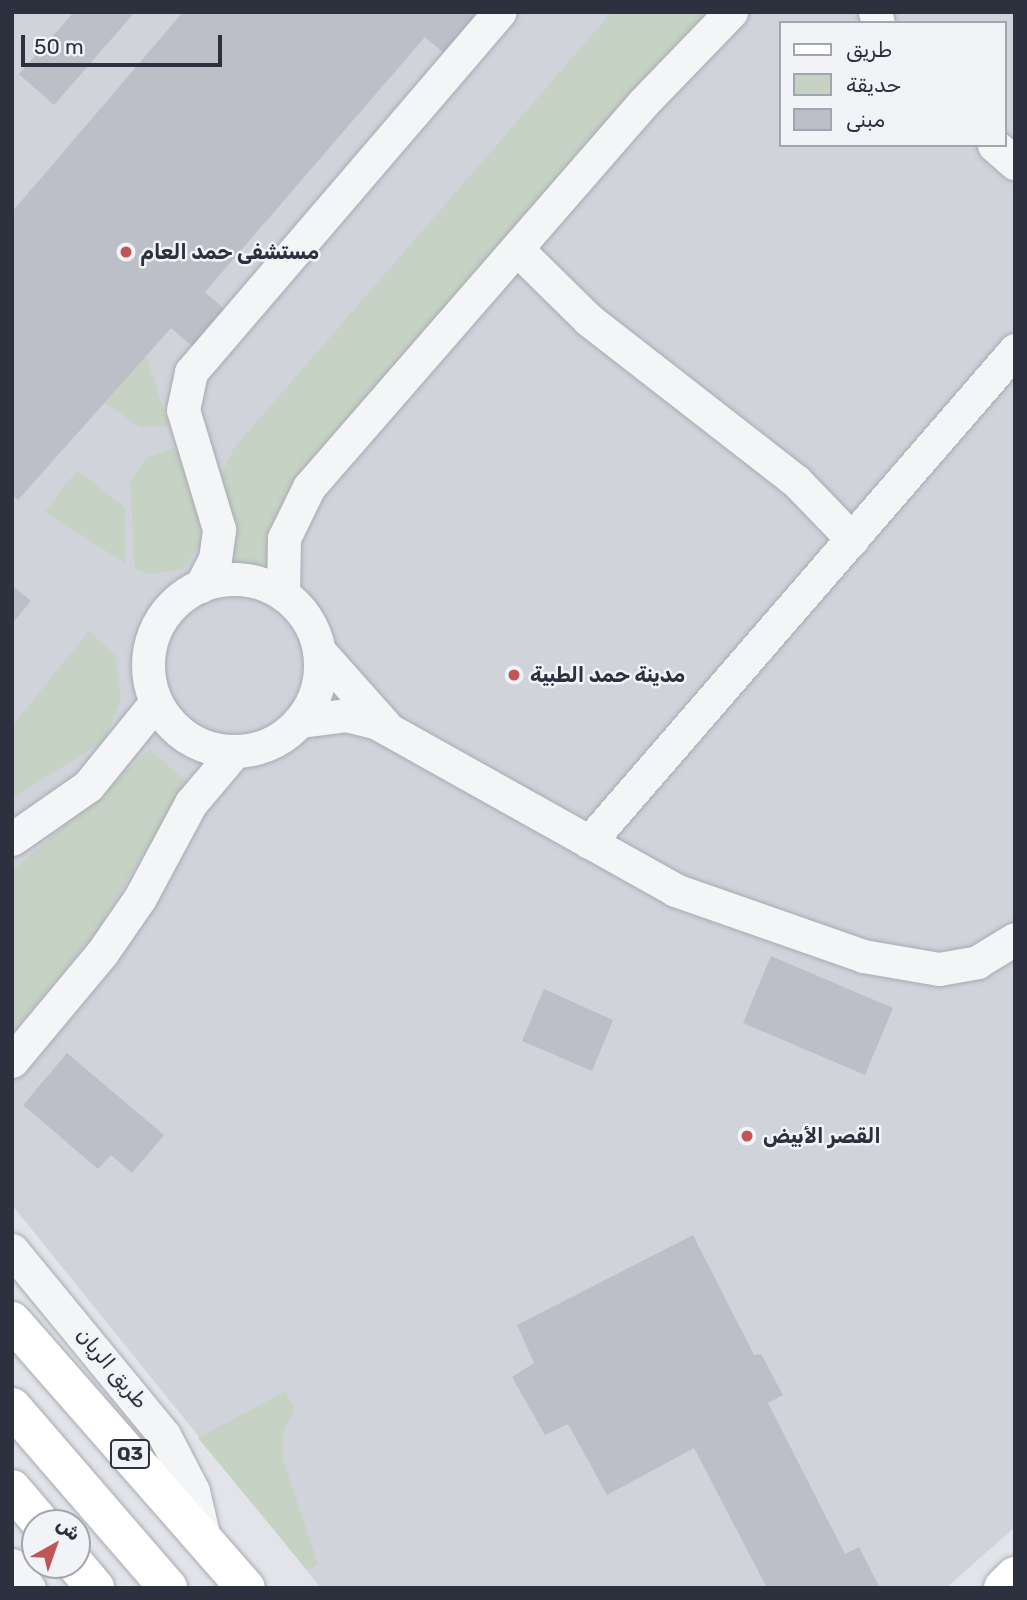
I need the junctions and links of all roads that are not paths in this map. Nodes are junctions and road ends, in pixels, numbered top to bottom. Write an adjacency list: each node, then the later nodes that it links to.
1 (500, 12): 10 (street)
2 (711, 12): 4 (street)
3 (731, 12): 4 (street)
4 (679, 65): 7 (street)
5 (996, 147): 6 (street)
6 (1015, 163)
7 (517, 249): 9 (street); 11 (street)
8 (1015, 350): 9 (street)
9 (852, 540): 18 (street)
10 (201, 586): 11 (street); 13 (street)
11 (283, 594): 12 (street)
12 (319, 651): 14 (street); 15 (street)
13 (156, 702): 16 (street); 17 (street)
14 (301, 721): 15 (street); 16 (street)
15 (389, 729): 18 (street)
16 (235, 751): 20 (street)
17 (12, 839)
18 (589, 842): 19 (street)
19 (1015, 939)
20 (12, 1061)
21 (12, 1250): 26 (street, طريق الريان)
22 (12, 1321): 26 (main road, طريق الريان / Q3)
23 (12, 1407): 30 (main road)
24 (12, 1489): 25 (main road)
25 (29, 1509)
26 (204, 1538): 31 (main road, طريق الريان / Q3)
27 (12, 1565): 29 (street)
28 (1015, 1576): 32 (main road)
29 (29, 1588)
30 (168, 1588)
31 (246, 1588)
32 (1003, 1588)

